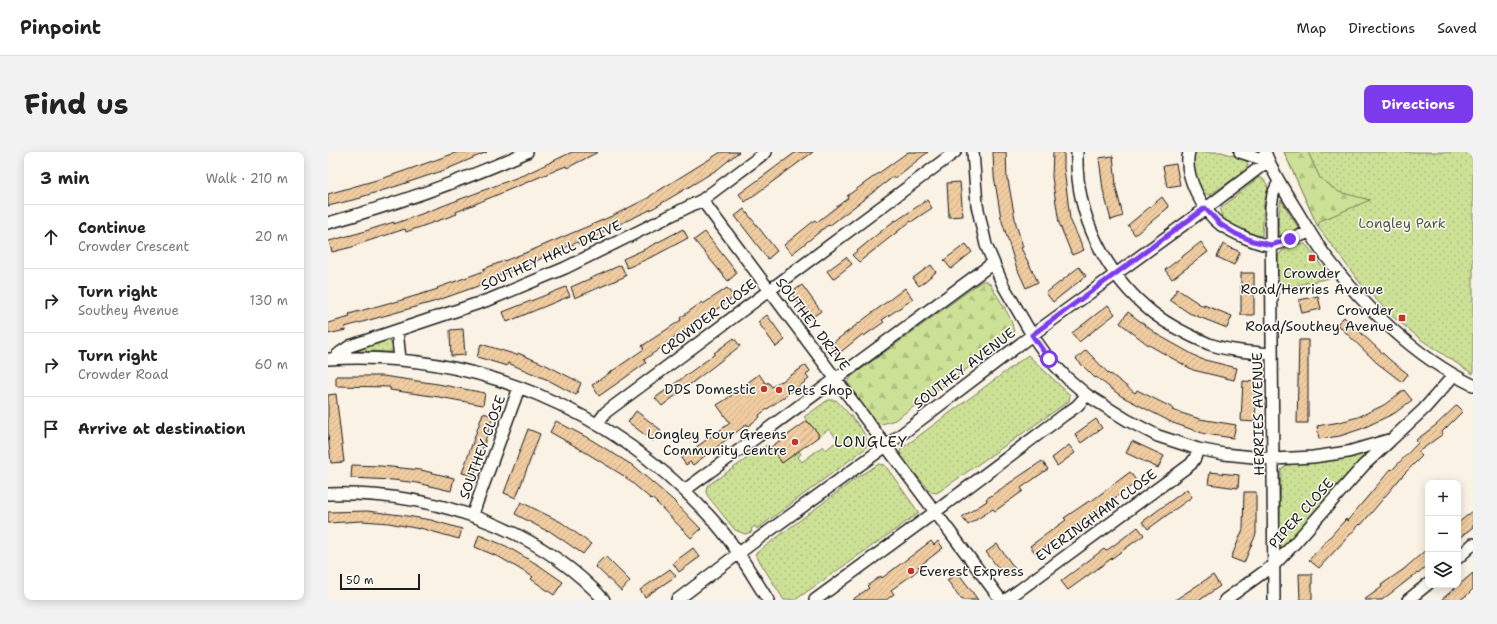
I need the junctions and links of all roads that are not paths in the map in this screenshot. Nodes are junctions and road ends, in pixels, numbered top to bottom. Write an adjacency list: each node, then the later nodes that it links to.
1 (527, 152): 12 (street)
2 (766, 152): 10 (street, SOUTHEY HALL DRIVE)
3 (955, 152): 17 (street, CROWDER CLOSE)
4 (973, 152): 15 (street)
5 (1077, 152): 16 (street)
6 (1189, 152): 11 (street)
7 (1240, 152): 8 (street)
8 (1267, 156): 9 (street); 11 (street, SOUTHEY AVENUE)
9 (1279, 181): 13 (street); 14 (street, HERRIES AVENUE)
10 (702, 200): 17 (street, SOUTHEY DRIVE); 18 (street, SOUTHEY HALL DRIVE)
11 (1205, 208): 14 (street); 16 (street, SOUTHEY AVENUE)
12 (328, 223)
13 (1310, 232): 14 (street); 23 (street)
14 (1271, 245): 20 (street, HERRIES AVENUE)
15 (993, 263): 19 (street); 24 (street)
16 (1116, 274): 19 (street, SOUTHEY AVENUE); 20 (street)
17 (769, 290): 24 (street, SOUTHEY DRIVE); 28 (street, CROWDER CLOSE)
18 (397, 331): 21 (street, SOUTHEY HALL DRIVE); 22 (street)
19 (1032, 335): 27 (street); 30 (street, SOUTHEY AVENUE)
20 (1272, 354): 32 (street, HERRIES AVENUE)
21 (331, 359): 22 (street)
22 (400, 359): 26 (street)
23 (1454, 375): 25 (street); 29 (street, PIPER CLOSE)
24 (836, 379): 30 (street, SOUTHEY DRIVE); 33 (street)
25 (1473, 384)
26 (519, 388): 28 (street); 36 (street, SOUTHEY CLOSE)
27 (1087, 395): 31 (street); 35 (street)
28 (596, 424): 33 (street)
29 (1392, 439): 32 (street); 40 (street, PIPER CLOSE)
30 (886, 446): 35 (street, SOUTHEY DRIVE); 38 (street, SOUTHEY AVENUE)
31 (1198, 449): 32 (street); 47 (street, EVERINGHAM CLOSE)
32 (1273, 459): 40 (street, HERRIES AVENUE)
33 (685, 490): 38 (street)
34 (328, 494): 36 (street)
35 (935, 512): 45 (street); 46 (street, SOUTHEY DRIVE)
36 (472, 516): 42 (street)
37 (1473, 544): 39 (street)
38 (739, 553): 43 (street, SOUTHEY AVENUE); 44 (street)
39 (1461, 555)
40 (1275, 564): 48 (street, PIPER CLOSE); 49 (street, HERRIES AVENUE)
41 (1425, 586): 50 (street)
42 (604, 600)
43 (677, 600)
44 (768, 600)
45 (815, 600)
46 (1001, 600)
47 (1006, 600)
48 (1225, 600)
49 (1274, 600)
50 (1408, 600)

